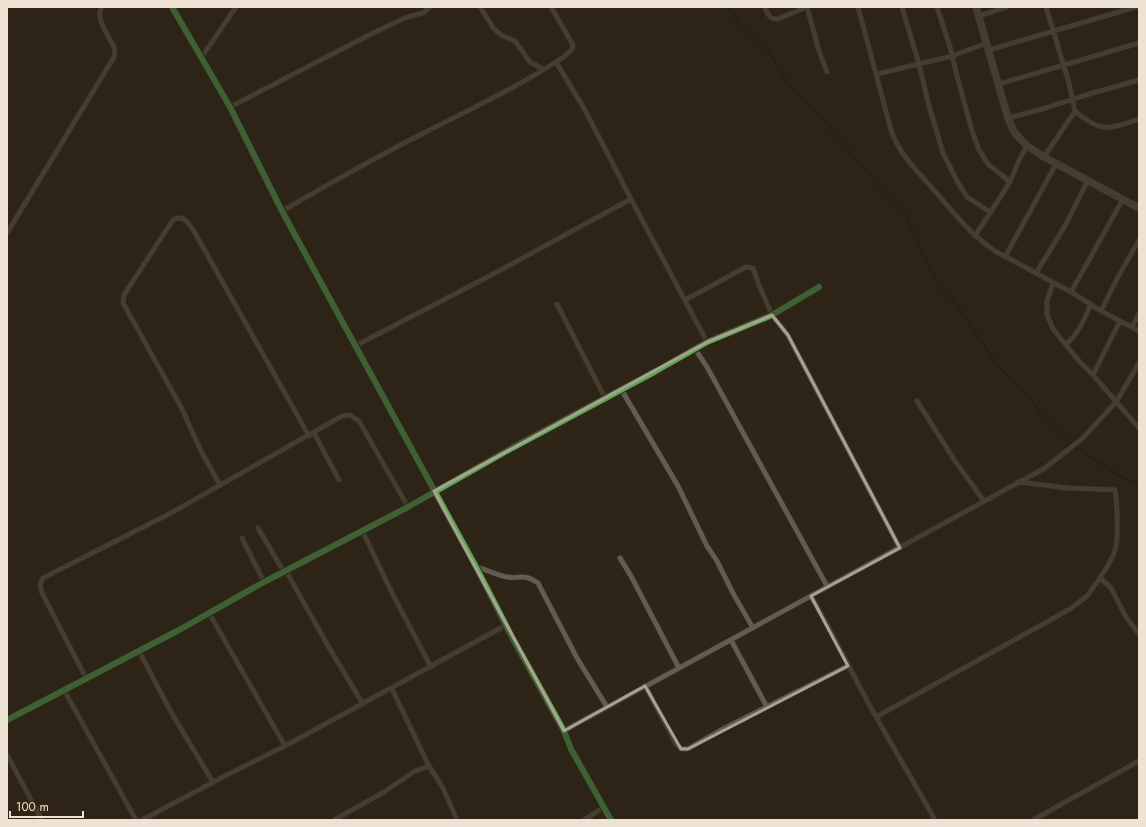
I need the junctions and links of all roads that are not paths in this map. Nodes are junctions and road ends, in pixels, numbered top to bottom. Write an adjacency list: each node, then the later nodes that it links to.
1 (102, 7): 45 (street)
2 (172, 7): 21 (street)
3 (236, 7): 21 (street)
4 (430, 7): 31 (street)
5 (480, 7): 25 (street)
6 (551, 7): 22 (street)
7 (765, 7): 8 (street)
8 (807, 7): 26 (street)
9 (858, 7): 27 (street)
10 (902, 7): 23 (street)
11 (938, 7): 20 (street)
12 (976, 7): 16 (main road)
13 (1007, 7): 16 (street)
14 (1046, 7): 17 (street)
15 (1136, 7): 17 (street)
16 (979, 16): 19 (main road)
17 (1052, 31): 19 (street); 24 (street)
18 (1139, 43): 24 (street)
19 (988, 47): 20 (street); 29 (main road)
20 (952, 56): 23 (street); 39 (street)
21 (201, 58): 31 (street)
22 (556, 62): 25 (street); 40 (street)
23 (919, 64): 27 (street); 44 (street)
24 (1062, 65): 29 (street); 30 (street)
25 (543, 69): 43 (street)
26 (827, 72)
27 (877, 74): 46 (street)
28 (1139, 80): 30 (street)
29 (999, 84): 33 (main road)
30 (1072, 100): 32 (street); 33 (street)
31 (230, 107): 43 (street)
32 (1075, 111): 34 (street); 36 (street)
33 (1008, 118): 35 (main road)
34 (1139, 119)
35 (1027, 146): 36 (main road); 39 (street)
36 (1044, 157): 37 (main road)
37 (1056, 164): 38 (main road); 48 (street)
38 (1088, 180): 41 (main road); 49 (street)
39 (1010, 182): 44 (street)
40 (631, 199): 53 (street); 64 (street)
41 (1122, 199): 42 (main road); 52 (street)
42 (1139, 208)
43 (282, 211): 64 (street)
44 (990, 212): 46 (street)
45 (7, 233)
46 (975, 236): 48 (street)
47 (1139, 240): 56 (street)
48 (1005, 257): 49 (street)
49 (1036, 273): 50 (street)
50 (1053, 283): 52 (street); 63 (street)
51 (819, 287): 58 (street)
52 (1071, 292): 55 (street)
53 (685, 300): 58 (street); 62 (street)
54 (558, 304): 69 (street)
55 (1091, 304): 56 (street); 63 (street)
56 (1101, 310): 59 (street)
57 (1139, 314): 60 (street)
58 (772, 315): 62 (street); 84 (street)
59 (1120, 321): 60 (street); 67 (street)
60 (1132, 327): 61 (street)
61 (1139, 331)
62 (707, 342): 65 (street)
63 (1066, 344): 67 (street)
64 (355, 346): 78 (street)
65 (695, 349): 68 (street); 90 (street)
66 (1139, 363): 71 (street)
67 (1093, 375): 71 (street)
68 (621, 389): 69 (street); 94 (street)
69 (605, 398): 78 (street)
70 (917, 401): 79 (street)
71 (1116, 402): 72 (street); 76 (street)
72 (1139, 428)
73 (314, 432): 74 (street); 75 (street); 80 (street)
74 (309, 436): 77 (street); 77 (street)
75 (339, 480)
76 (1017, 482): 79 (street); 88 (street)
77 (220, 485): 101 (street)
78 (434, 491): 80 (street); 86 (street)
79 (984, 501): 84 (street)
80 (408, 507): 82 (street)
81 (258, 528): 87 (street)
82 (362, 530): 87 (street); 99 (street)
83 (242, 538): 89 (street)
84 (900, 548): 90 (street)
85 (620, 558): 100 (street)
86 (476, 567): 93 (street); 106 (street)
87 (285, 572): 89 (street); 105 (street)
88 (1100, 578): 95 (street); 108 (street)
89 (264, 582): 92 (street)
90 (827, 586): 91 (street)
91 (811, 596): 94 (street); 98 (street)
92 (209, 613): 97 (street); 111 (street)
93 (506, 625): 99 (street); 110 (street)
94 (753, 628): 96 (street)
95 (1139, 634)
96 (731, 640): 100 (street); 107 (street)
97 (139, 650): 101 (street); 115 (street)
98 (848, 666): 107 (street); 108 (street)
99 (431, 667): 103 (street)
100 (679, 668): 102 (street)
101 (86, 678): 104 (street)
102 (645, 686): 106 (street); 107 (street)
103 (392, 689): 105 (street); 114 (street)
104 (64, 690): 109 (street); 118 (street)
105 (363, 704): 111 (street)
106 (607, 707): 110 (street)
107 (767, 707)
108 (876, 717): 124 (street)
109 (7, 720)
110 (564, 731): 116 (street)
111 (285, 746): 115 (street)
112 (7, 755): 117 (street)
113 (1139, 761): 125 (street)
114 (429, 766): 120 (street); 121 (street)
115 (213, 782): 119 (street)
116 (604, 807): 122 (street); 123 (street)
117 (42, 820)
118 (136, 820)
119 (142, 820)
120 (334, 820)
121 (457, 820)
122 (584, 820)
123 (611, 820)
124 (935, 820)
125 (1033, 820)

